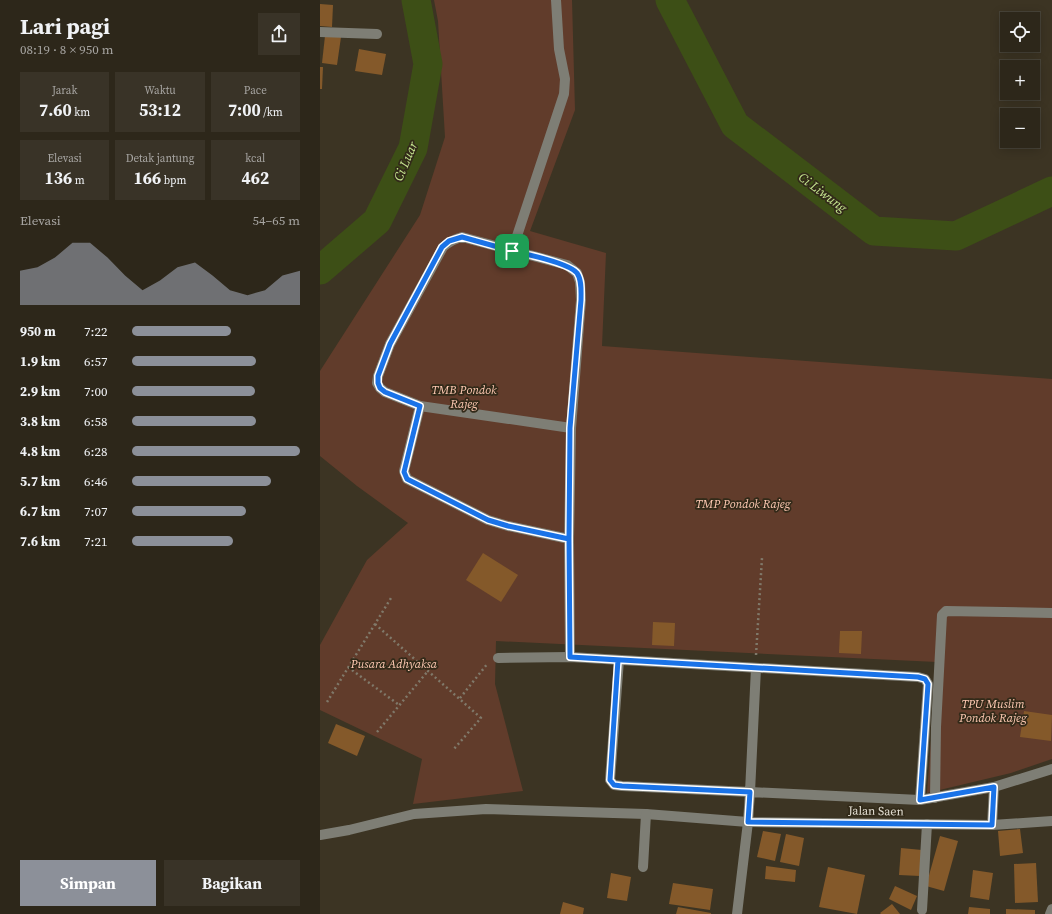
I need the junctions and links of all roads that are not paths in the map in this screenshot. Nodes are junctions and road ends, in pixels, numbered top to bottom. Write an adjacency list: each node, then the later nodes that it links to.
1 (556, 0): 4 (street)
2 (320, 32): 3 (street)
3 (377, 34)
4 (512, 251): 5 (street); 6 (street)
5 (420, 406): 6 (street); 7 (street)
6 (570, 428): 7 (street)
7 (569, 539): 9 (street)
8 (1052, 613): 16 (street)
9 (570, 657): 10 (street); 11 (street)
10 (498, 658)
11 (618, 660): 12 (street); 15 (street)
12 (756, 668): 15 (street); 17 (street)
13 (1052, 768): 14 (street)
14 (994, 790): 16 (street); 21 (street)
15 (750, 792): 17 (street); 20 (street)
16 (935, 798): 17 (street)
17 (920, 800)
18 (646, 814): 20 (street, Jalan Saen); 23 (street, Jalan Saen); 24 (street)
19 (1052, 821): 21 (street, Jalan Saen)
20 (748, 822): 22 (street, Jalan Saen); 27 (street)
21 (992, 823): 22 (street, Jalan Saen)
22 (927, 824): 26 (street)
23 (320, 835)
24 (643, 867)
25 (1052, 909): 28 (street)
26 (922, 910)
27 (737, 914)
28 (1050, 914)

